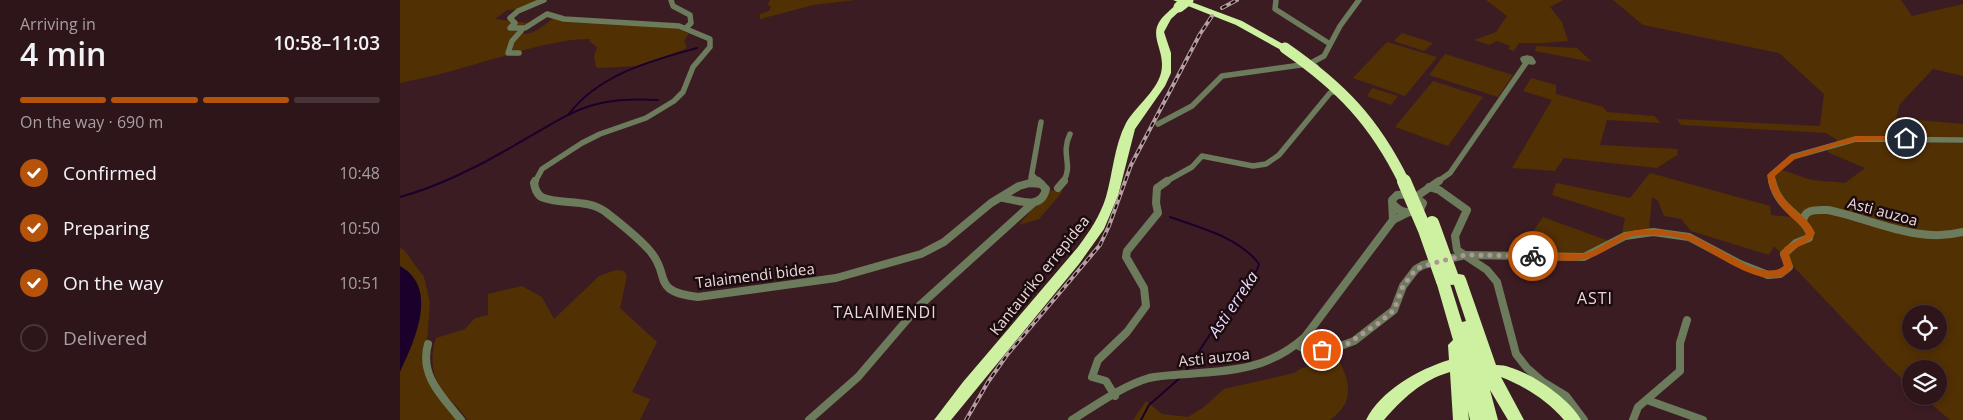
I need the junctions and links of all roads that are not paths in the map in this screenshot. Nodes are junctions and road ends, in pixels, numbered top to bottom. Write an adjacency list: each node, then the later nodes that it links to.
1 (544, 0): 8 (street)
2 (671, 0): 7 (street)
3 (1190, 0): 6 (highway, Kantauriko errepidea, bridge); 10 (highway)
4 (1276, 0): 9 (street)
5 (1359, 0): 9 (street)
6 (1178, 4): 10 (highway); 45 (highway, Kantauriko errepidea)
7 (686, 28): 8 (street, Talaimendi bidea); 26 (street, Talaimendi bidea)
8 (522, 30): 11 (street)
9 (1330, 44): 13 (street)
10 (1288, 47): 34 (highway, bridge); 34 (highway, bridge)
11 (519, 53)
12 (1526, 63): 23 (street)
13 (1311, 64): 14 (street); 16 (street)
14 (1342, 89): 25 (street); 41 (street)
15 (1042, 122): 19 (street)
16 (1158, 124)
17 (1070, 134): 22 (street)
18 (1963, 140): 31 (street)
19 (1033, 176): 20 (street); 21 (street)
20 (1027, 183): 21 (street); 24 (street)
21 (1041, 184): 27 (street)
22 (1058, 188)
23 (1426, 189): 25 (street); 25 (street); 33 (street)
24 (1015, 190): 26 (street, Talaimendi bidea); 27 (street)
25 (1412, 192): 28 (street); 29 (street)
26 (1003, 198): 27 (street)
27 (1021, 203): 44 (street)
28 (1393, 204): 29 (street); 30 (street)
29 (1408, 213): 30 (street, Asti auzoa)
30 (1393, 220): 38 (street, Asti auzoa)
31 (1803, 222): 32 (street, Asti auzoa); 33 (street)
32 (1963, 232)
33 (1465, 255): 38 (street); 53 (street)
34 (1452, 279): 35 (highway); 50 (highway); 51 (highway)
35 (1452, 311): 48 (highway); 49 (highway)
36 (1687, 320): 42 (street)
37 (428, 344): 43 (street)
38 (1297, 345): 41 (street, Asti auzoa)
39 (1450, 366): 47 (highway)
40 (1498, 370): 52 (highway)
41 (1115, 396): 46 (street, Asti auzoa)
42 (1647, 400): 54 (street); 55 (street)
43 (461, 420)
44 (809, 420)
45 (940, 420)
46 (1072, 420)
47 (1374, 420)
48 (1461, 420)
49 (1478, 420)
50 (1490, 420)
51 (1516, 420)
52 (1573, 420)
53 (1584, 420)
54 (1632, 420)
55 (1703, 420)

